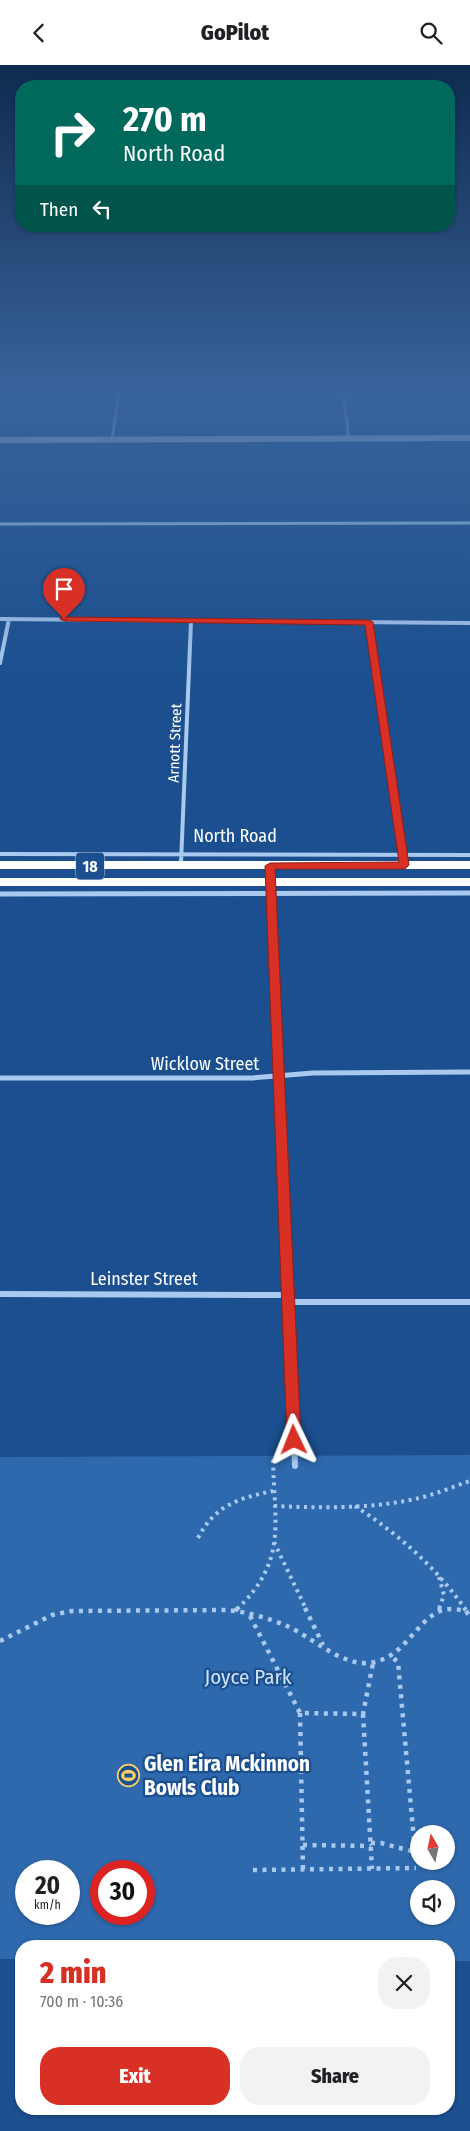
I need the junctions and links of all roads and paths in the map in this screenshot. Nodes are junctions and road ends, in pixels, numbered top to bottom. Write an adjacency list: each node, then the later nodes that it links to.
1 (470, 523): 2 (street)
2 (0, 524)
3 (0, 619): 4 (street)
4 (9, 619): 5 (street); 8 (street)
5 (191, 621): 6 (street); 12 (street, Arnott Street)
6 (369, 622): 7 (street); 11 (street)
7 (470, 623)
8 (0, 663)
9 (0, 854): 12 (street, North Road)
10 (470, 855): 11 (street, North Road)
11 (404, 860): 12 (street, North Road); 14 (highway, North Road / 18); 15 (highway, North Road / 18)
12 (181, 861): 13 (highway, North Road / 18); 15 (highway, North Road / 18)
13 (0, 865)
14 (470, 865)
15 (270, 866): 18 (street)
16 (0, 882): 18 (highway, 18)
17 (470, 882): 18 (highway, 18)
18 (271, 888): 19 (street); 20 (street); 22 (street)
19 (470, 893)
20 (0, 894)
21 (470, 1073): 22 (street, Wicklow Street)
22 (280, 1076): 23 (street, Wicklow Street); 25 (street)
23 (0, 1077)
24 (0, 1294): 25 (street, Leinster Street)
25 (288, 1295): 26 (street)
26 (289, 1302): 27 (street); 28 (street)
27 (470, 1302)
28 (295, 1463): 30 (path)
29 (470, 1481): 32 (path)
30 (274, 1491): 31 (path); 33 (path)
31 (274, 1506): 32 (path); 34 (path)
32 (355, 1506): 35 (path)
33 (198, 1538)
34 (274, 1542): 37 (path); 42 (path)
35 (437, 1573): 36 (path); 38 (path)
36 (439, 1610): 38 (path); 43 (path)
37 (235, 1611): 39 (path); 41 (path)
38 (466, 1611): 40 (path)
39 (250, 1615): 42 (path); 45 (path)
40 (470, 1617)
41 (0, 1641)
42 (324, 1645): 44 (path)
43 (392, 1657): 44 (path); 47 (path)
44 (373, 1663): 46 (path)
45 (300, 1713): 46 (path); 48 (path)
46 (363, 1714): 47 (path)
47 (371, 1844): 48 (path); 51 (path)
48 (303, 1845): 50 (path)
49 (410, 1868): 51 (path)
50 (303, 1869): 51 (path); 52 (path)
51 (372, 1869)
52 (253, 1870)

